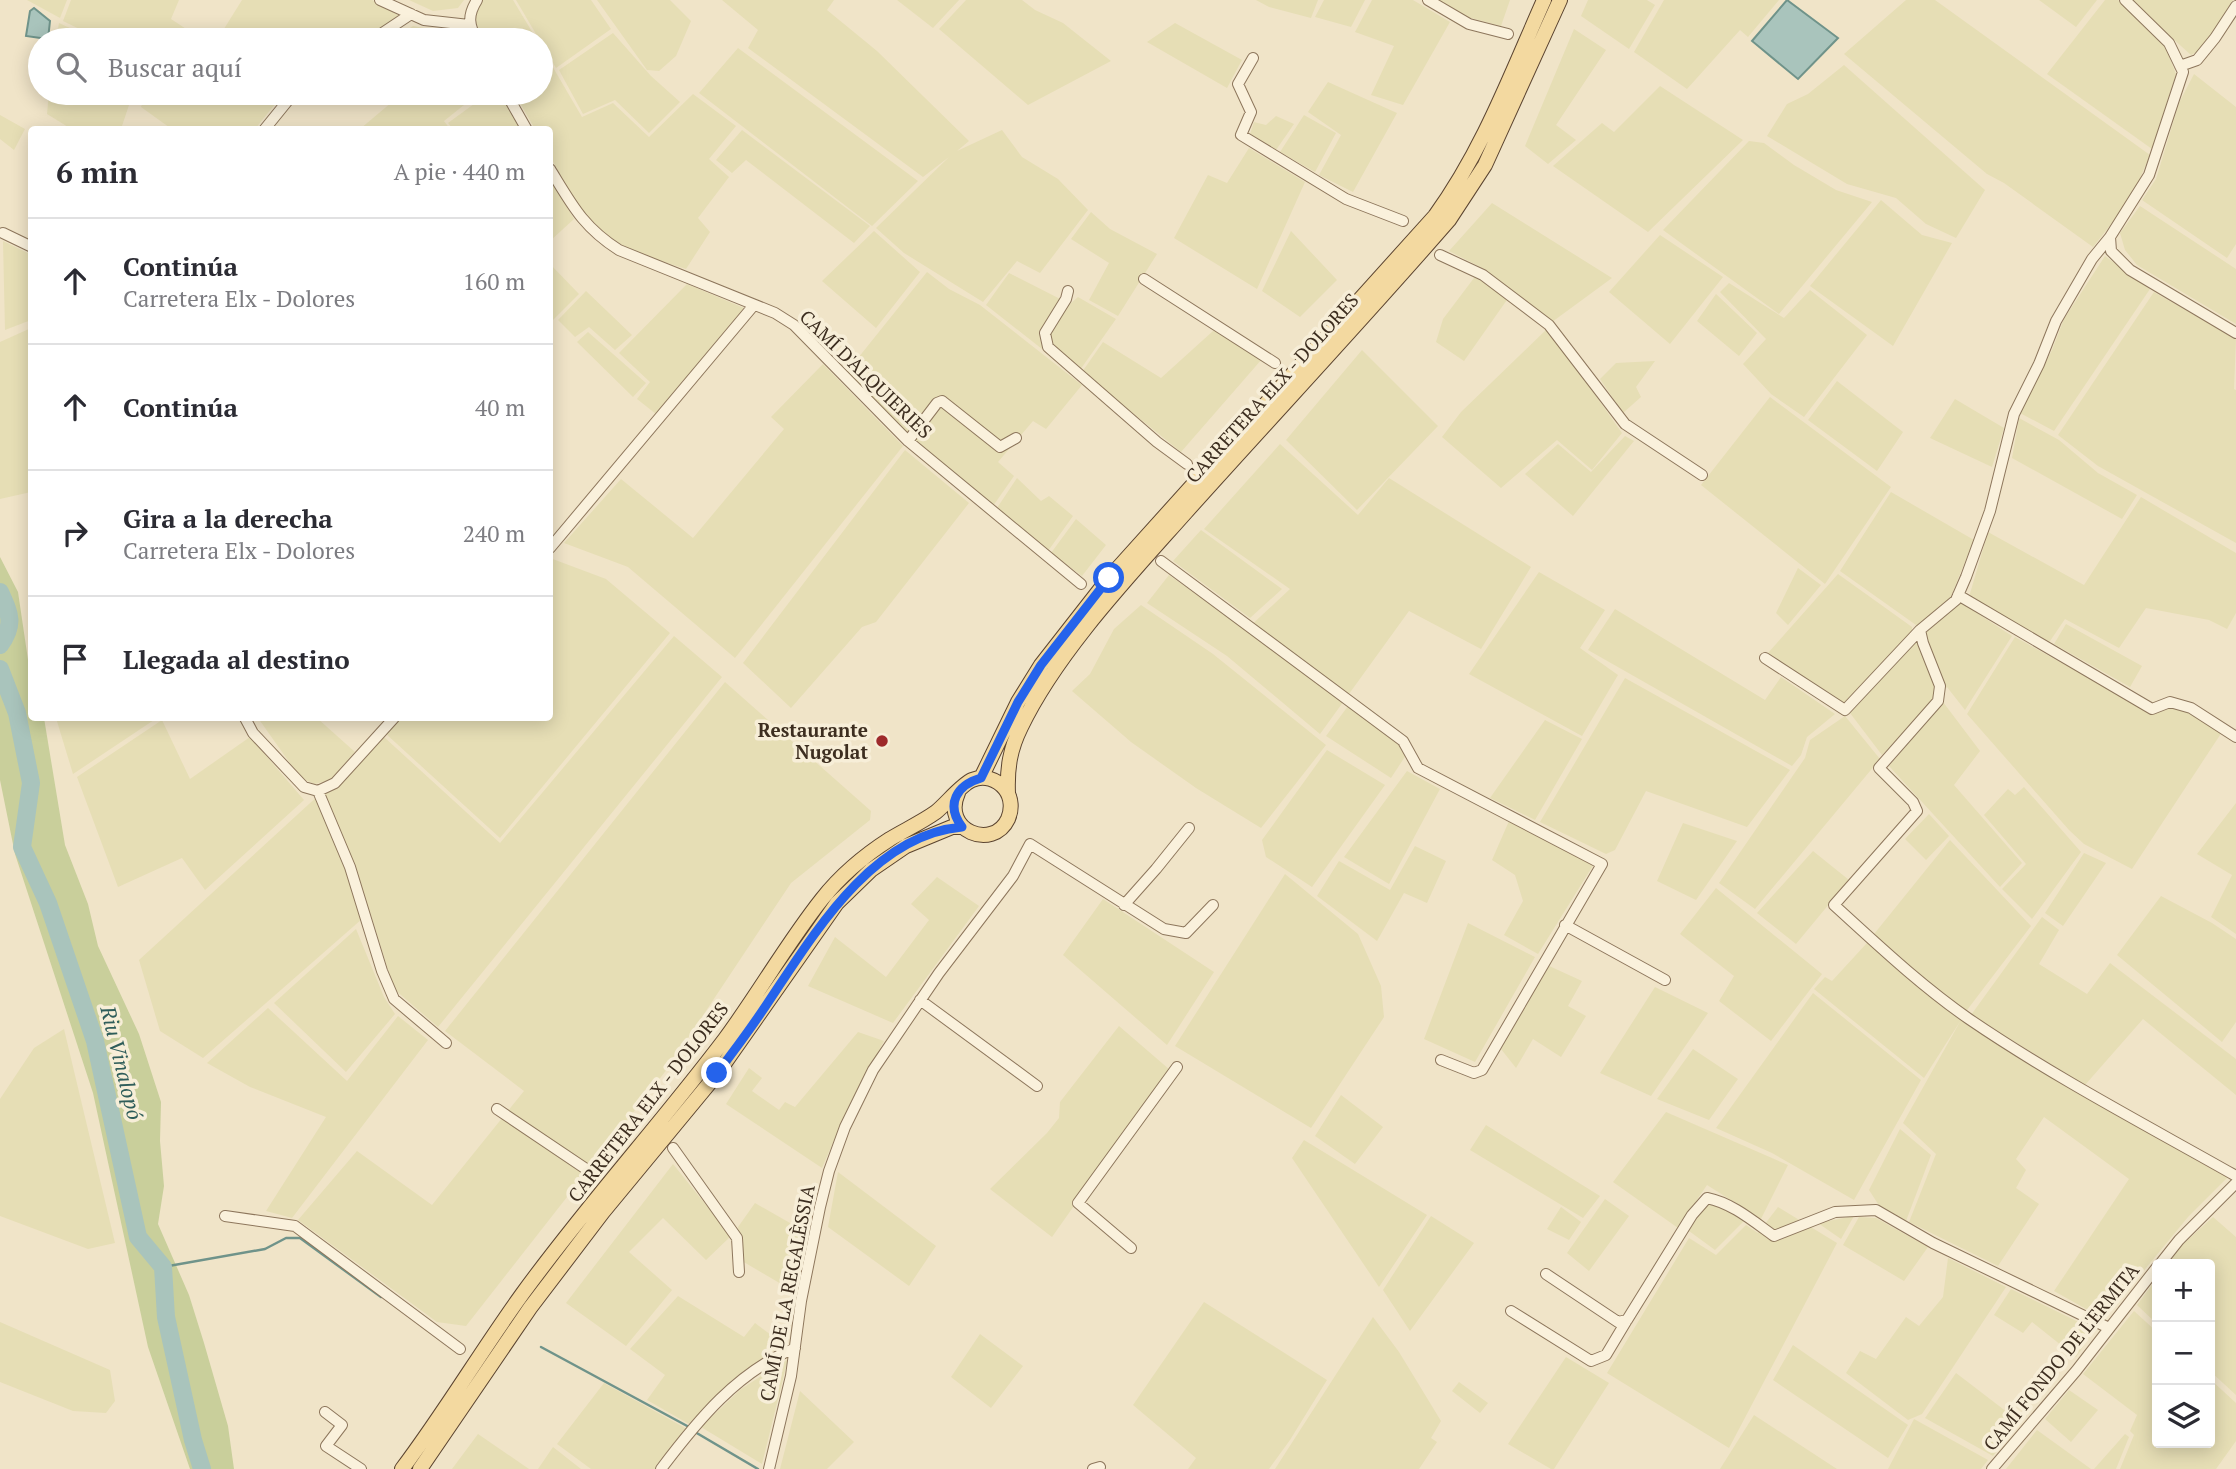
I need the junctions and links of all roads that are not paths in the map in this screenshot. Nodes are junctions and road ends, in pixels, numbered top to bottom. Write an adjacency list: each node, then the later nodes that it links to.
1 (380, 0): 8 (street)
2 (477, 0): 9 (street)
3 (1428, 0): 12 (street)
4 (1544, 0): 43 (main road, CARRETERA ELX - DOLORES)
5 (1560, 0): 46 (main road, CARRETERA ELX - DOLORES)
6 (2125, 0): 14 (street)
7 (2236, 6): 14 (street)
8 (411, 14): 9 (street); 10 (street)
9 (469, 25): 11 (street)
10 (390, 28)
11 (471, 28)
12 (1508, 34)
13 (1253, 58): 20 (street)
14 (2180, 66): 22 (street)
15 (284, 105): 17 (street)
16 (513, 105): 18 (street)
17 (267, 126)
18 (525, 126)
19 (553, 174): 27 (street, CAMÍ D'ALQUIERIES)
20 (1403, 221)
21 (3, 233): 23 (street)
22 (2110, 237): 28 (street); 37 (street)
23 (28, 245)
24 (1440, 255): 33 (street)
25 (1144, 279): 29 (street)
26 (1068, 291): 32 (street)
27 (754, 305): 31 (street, CAMÍ D'ALQUIERIES); 34 (street)
28 (2236, 333)
29 (1275, 363)
30 (1016, 438): 31 (street)
31 (908, 441): 36 (street, CAMÍ D'ALQUIERIES)
32 (1187, 464)
33 (1702, 475)
34 (553, 544)
35 (1161, 561): 51 (street)
36 (1081, 584)
37 (1958, 594): 38 (street); 42 (street)
38 (1920, 630): 39 (street); 61 (street)
39 (1765, 658)
40 (247, 721): 44 (street)
41 (391, 721): 44 (street)
42 (2236, 737)
43 (981, 778): 45 (main road); 46 (main road)
44 (318, 790): 54 (street)
45 (958, 793): 47 (main road); 76 (main road, CARRETERA ELX - DOLORES)
46 (1008, 793): 47 (main road)
47 (962, 827): 77 (main road, CARRETERA ELX - DOLORES)
48 (1189, 828): 49 (street)
49 (1124, 905): 50 (street); 53 (street, CAMÍ DE LA REGALÈSSIA)
50 (1213, 905)
51 (1565, 925): 52 (street); 55 (street)
52 (1665, 980)
53 (920, 1000): 57 (street); 72 (street, CAMÍ DE LA REGALÈSSIA)
54 (446, 1043)
55 (1441, 1060)
56 (1177, 1067): 64 (street)
57 (1037, 1086)
58 (497, 1109): 60 (street)
59 (673, 1148): 66 (street)
60 (592, 1173)
61 (2236, 1176)
62 (2236, 1183): 65 (street, CAMÍ FONDO DE L'ERMITA)
63 (225, 1216): 73 (street)
64 (1130, 1248)
65 (2164, 1259)
66 (739, 1272)
67 (1546, 1274): 70 (street)
68 (2152, 1274): 71 (street, CAMÍ FONDO DE L'ERMITA)
69 (1511, 1311): 70 (street)
70 (1627, 1320): 71 (street)
71 (2109, 1328): 80 (street, CAMÍ FONDO DE L'ERMITA)
72 (795, 1348): 78 (street); 79 (street, CAMÍ DE LA REGALÈSSIA)
73 (460, 1349)
74 (325, 1412): 75 (street)
75 (360, 1469)
76 (402, 1469)
77 (420, 1469)
78 (662, 1469)
79 (769, 1469)
80 (1992, 1469)

